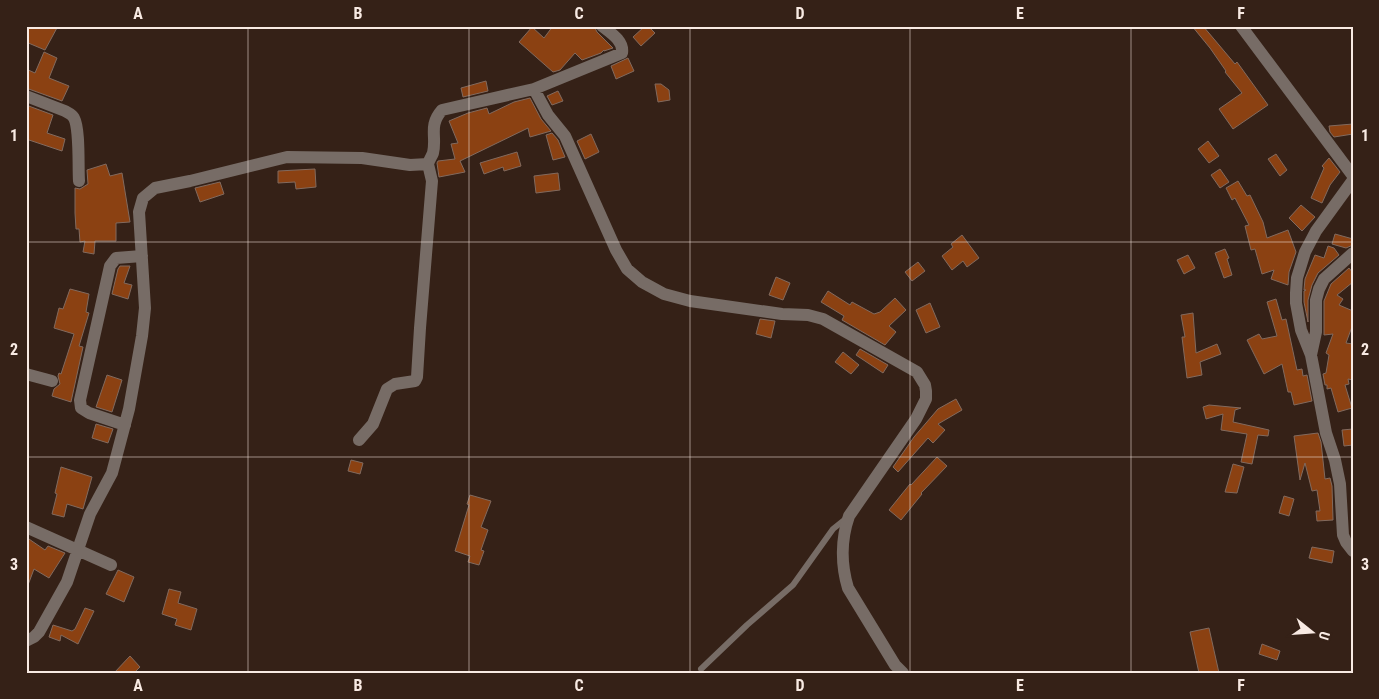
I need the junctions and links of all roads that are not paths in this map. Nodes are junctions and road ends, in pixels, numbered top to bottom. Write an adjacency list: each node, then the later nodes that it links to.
1 (602, 26): 3 (street)
2 (1241, 26): 6 (street)
3 (534, 89): 5 (street); 16 (street)
4 (26, 96): 8 (street)
5 (428, 164): 10 (street); 15 (street)
6 (1353, 176)
7 (1353, 180): 11 (street)
8 (79, 181)
9 (1353, 252): 11 (street)
10 (142, 256): 14 (street); 14 (street)
11 (1311, 355): 19 (street)
12 (26, 374): 13 (street)
13 (52, 381)
14 (125, 424): 18 (street)
15 (359, 440)
16 (849, 516): 22 (lane); 23 (street)
17 (26, 526): 18 (street)
18 (79, 550): 20 (street); 21 (street)
19 (1353, 551)
20 (111, 565)
21 (26, 641)
22 (701, 669)
23 (903, 673)

